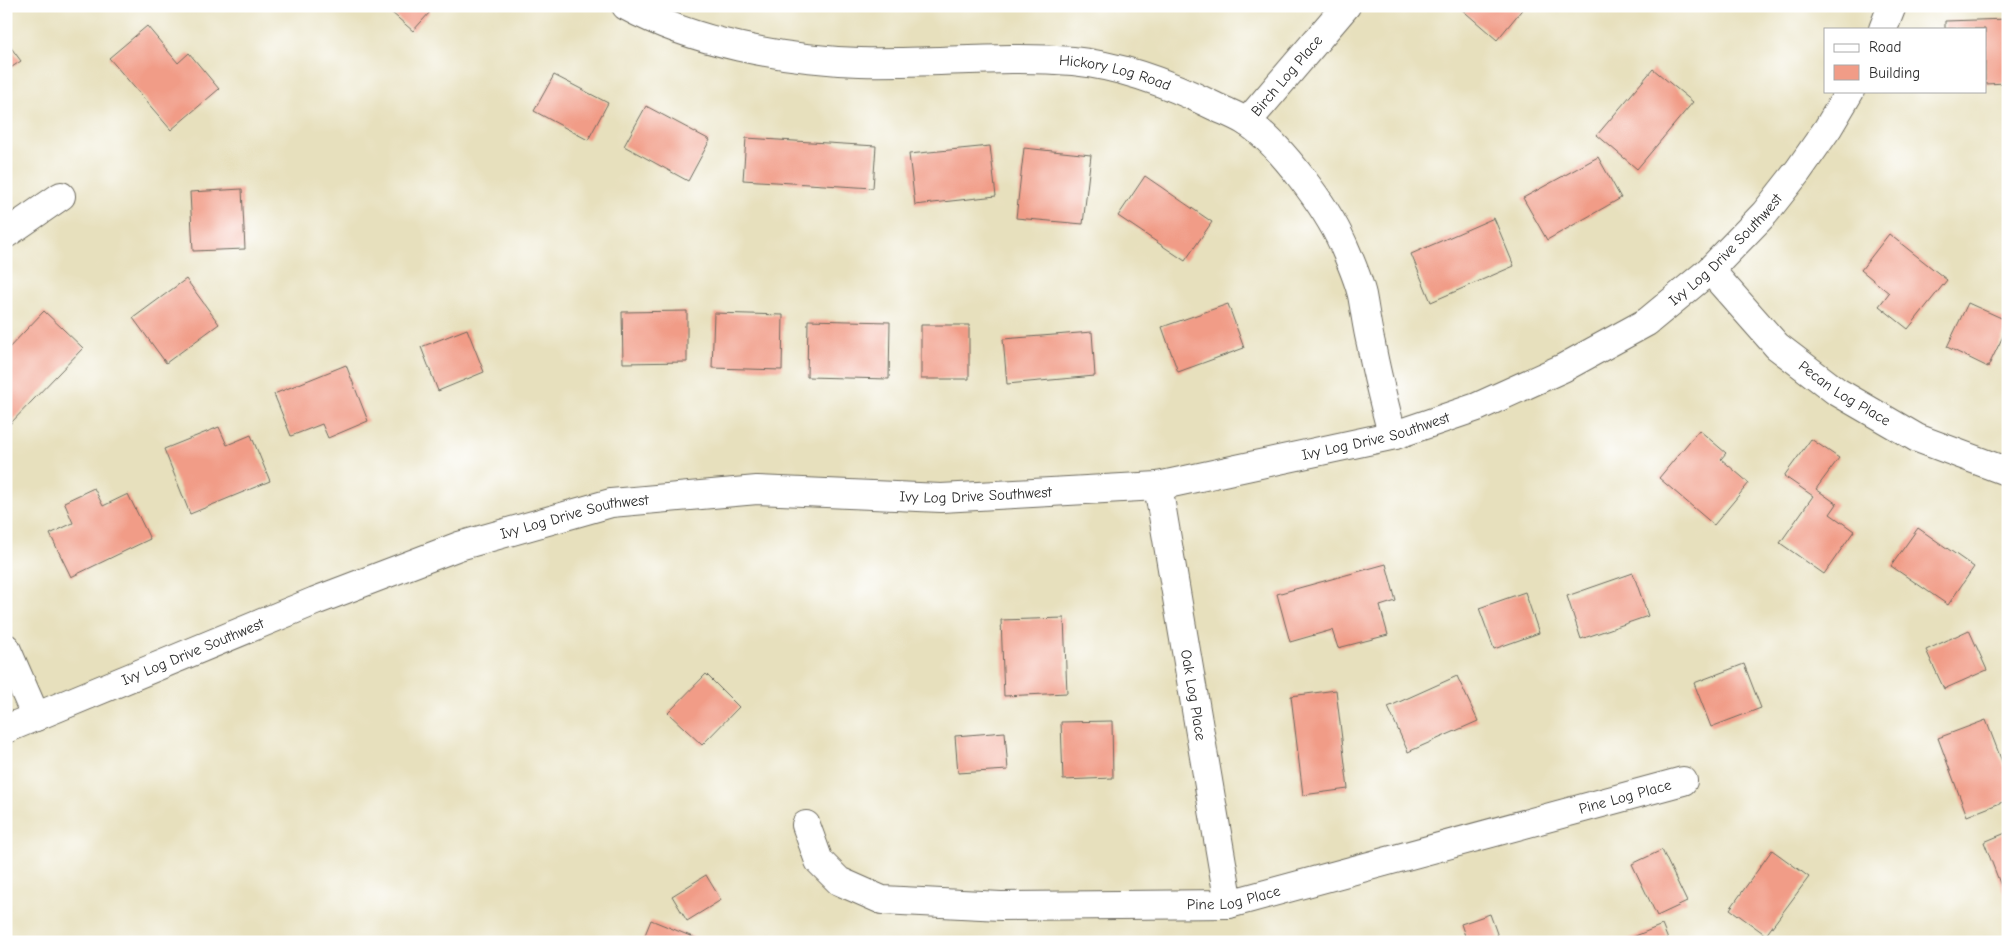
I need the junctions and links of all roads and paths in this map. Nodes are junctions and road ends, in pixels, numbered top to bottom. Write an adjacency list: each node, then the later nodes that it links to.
1 (626, 6): 6 (street, Hickory Log Road)
2 (1346, 6): 6 (street, Birch Log Place)
3 (1892, 6): 4 (street)
4 (1883, 28)
5 (1849, 92): 9 (street, Ivy Log Drive Southwest)
6 (1247, 122): 10 (street, Hickory Log Road)
7 (61, 196): 8 (street)
8 (6, 234)
9 (1710, 270): 10 (street, Ivy Log Drive Southwest); 11 (street, Pecan Log Place)
10 (1395, 435): 12 (street, Ivy Log Drive Southwest)
11 (2008, 472)
12 (1158, 486): 14 (street, Ivy Log Drive Southwest); 18 (street, Oak Log Place)
13 (6, 648): 14 (street)
14 (36, 717): 15 (street, Ivy Log Drive Southwest)
15 (6, 729)
16 (1683, 781): 18 (street, Pine Log Place)
17 (806, 825): 18 (street, Pine Log Place)
18 (1230, 904)

